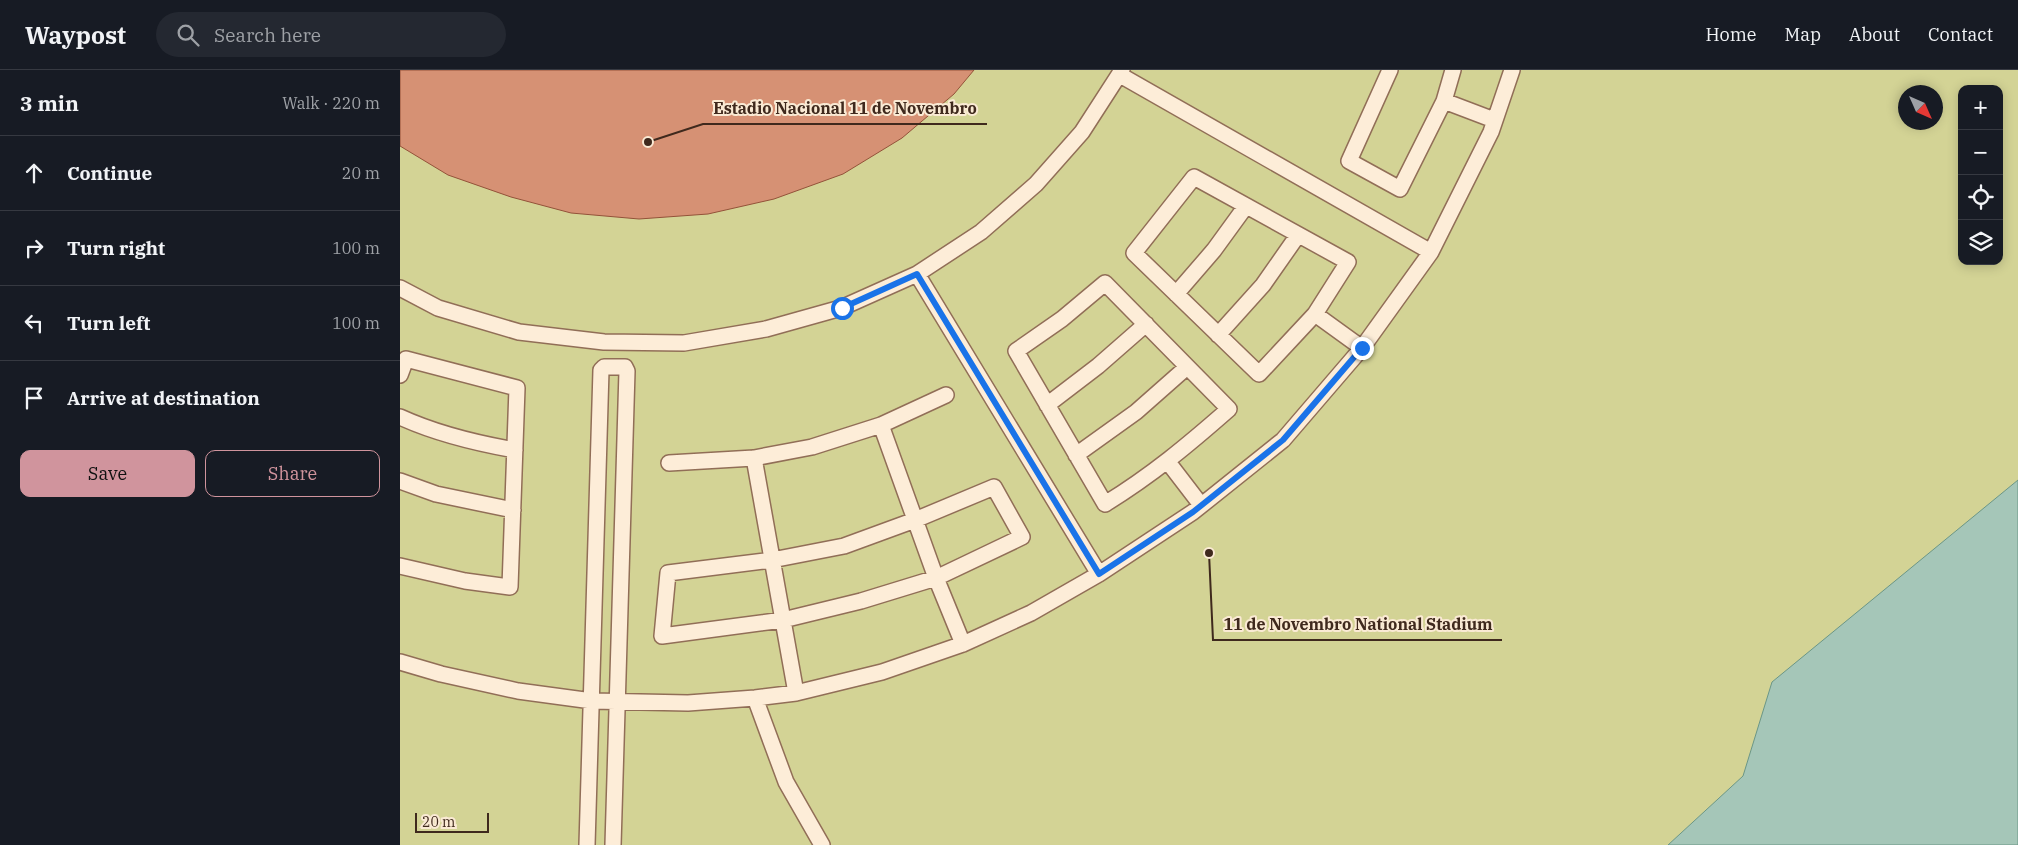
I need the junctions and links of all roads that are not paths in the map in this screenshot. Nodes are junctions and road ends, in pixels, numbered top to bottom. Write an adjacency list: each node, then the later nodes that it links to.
1 (1390, 70): 5 (lane)
2 (1453, 70): 5 (lane)
3 (1512, 70): 6 (lane)
4 (1121, 72): 9 (lane); 10 (lane)
5 (1444, 101): 6 (lane)
6 (1494, 120): 9 (lane)
7 (1246, 206): 8 (lane); 12 (lane); 12 (lane)
8 (1298, 235): 13 (lane); 15 (lane)
9 (1431, 252): 16 (lane)
10 (917, 274): 11 (lane); 34 (lane)
11 (400, 288)
12 (1176, 294): 15 (lane)
13 (1315, 314): 15 (lane); 16 (lane)
14 (1146, 324): 17 (lane); 20 (lane); 20 (lane)
15 (1218, 335)
16 (1362, 348): 29 (lane)
17 (1187, 367): 24 (lane); 26 (lane)
18 (400, 375): 23 (lane)
19 (946, 395): 22 (lane)
20 (1047, 405): 24 (lane)
21 (400, 417): 23 (lane)
22 (881, 425): 25 (lane); 31 (lane)
23 (515, 450): 30 (lane)
24 (1076, 455): 26 (lane)
25 (754, 458): 27 (lane); 32 (lane)
26 (1168, 462): 29 (lane)
27 (670, 463)
28 (400, 481): 30 (lane)
29 (1202, 505): 34 (lane)
30 (512, 510): 33 (lane)
31 (915, 520): 32 (lane); 35 (lane); 35 (lane)
32 (772, 560): 36 (lane); 36 (lane)
33 (400, 566)
34 (1099, 574): 37 (lane)
35 (936, 578): 36 (lane); 37 (lane)
36 (783, 620): 39 (lane)
37 (963, 644): 39 (lane)
38 (400, 662): 41 (lane)
39 (796, 693): 40 (lane)
40 (755, 698): 42 (lane); 45 (lane)
41 (592, 701): 42 (lane); 42 (lane); 43 (lane)
42 (618, 702): 44 (lane)
43 (587, 845)
44 (613, 845)
45 (822, 845)

